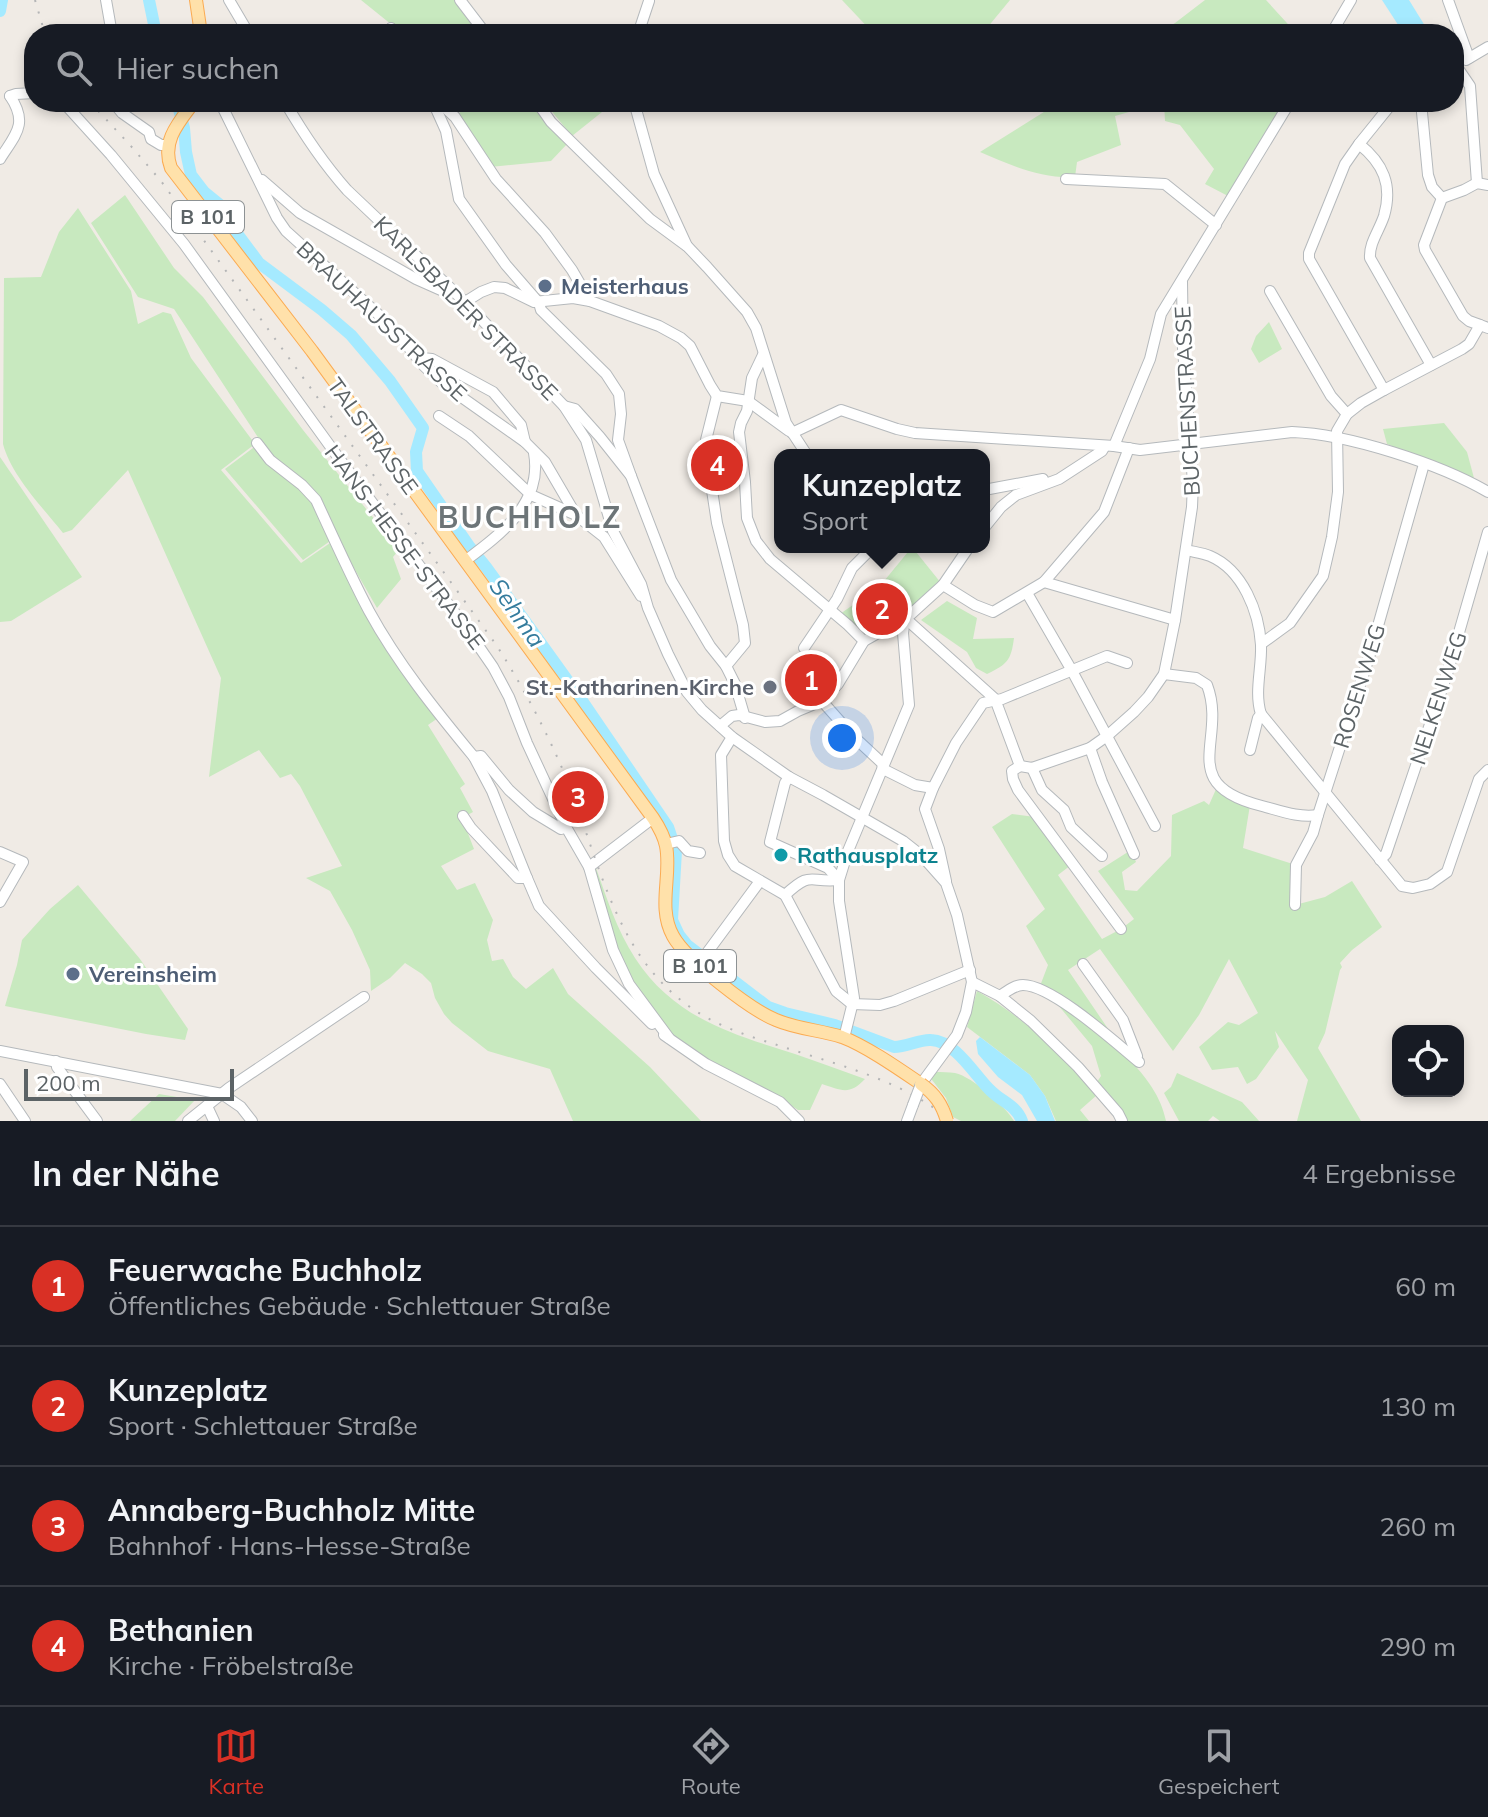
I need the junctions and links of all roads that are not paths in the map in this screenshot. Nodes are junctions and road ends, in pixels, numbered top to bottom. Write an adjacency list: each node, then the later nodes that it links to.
1 (106, 0): 8 (street)
2 (196, 0): 9 (main road)
3 (229, 0): 10 (street)
4 (460, 0): 11 (street)
5 (1351, 0): 13 (street)
6 (1448, 0): 14 (street)
7 (649, 1): 12 (street)
8 (110, 24)
9 (200, 24)
10 (243, 24)
11 (478, 24)
12 (641, 24)
13 (1337, 24)
14 (1457, 24)
15 (1464, 44): 17 (street)
16 (1488, 47): 17 (street)
17 (1469, 58): 18 (street)
18 (1464, 62)
19 (1464, 79): 38 (street)
20 (5, 94): 35 (street)
21 (72, 112): 115 (street, HANS-HESSE-STRASSE)
22 (121, 112): 34 (street)
23 (187, 112): 34 (main road)
24 (225, 112): 36 (street, BRAUHAUSSTRASSE)
25 (291, 112): 44 (street, KARLSBADER STRASSE)
26 (439, 112): 47 (street)
27 (449, 112): 45 (street)
28 (544, 112): 41 (street)
29 (637, 112): 41 (street)
30 (1284, 112): 40 (street)
31 (1385, 112): 33 (street)
32 (1422, 112): 39 (street)
33 (1359, 144): 51 (street); 52 (street)
34 (168, 145): 79 (main road, TALSTRASSE / B 101)
35 (2, 152)
36 (258, 176): 44 (street); 50 (street, BRAUHAUSSTRASSE)
37 (1066, 179): 40 (street)
38 (1482, 184): 39 (street)
39 (1442, 198): 48 (street)
40 (1216, 225): 42 (street)
41 (688, 247): 49 (street)
42 (1182, 282): 62 (street, BUCHENSTRASSE); 63 (street)
43 (1270, 291): 56 (street)
44 (455, 292): 46 (street, KARLSBADER STRASSE)
45 (590, 301): 47 (street); 53 (street)
46 (465, 302): 47 (street); 55 (street, KARLSBADER STRASSE)
47 (539, 303): 69 (street)
48 (1484, 326): 51 (street)
49 (763, 355): 54 (street); 58 (street)
50 (419, 360): 60 (street, BRAUHAUSSTRASSE); 60 (street)
51 (1431, 365): 52 (street)
52 (1384, 390): 56 (street)
53 (717, 396): 54 (street); 91 (street)
54 (748, 401): 58 (street); 84 (street)
55 (564, 406): 69 (street); 83 (street, KARLSBADER STRASSE)
56 (1347, 414): 59 (street)
57 (439, 416): 72 (street)
58 (792, 433): 63 (street); 65 (street)
59 (1337, 438): 62 (street); 67 (street); 88 (street)
60 (525, 442): 66 (street, BRAUHAUSSTRASSE)
61 (257, 443): 103 (street)
62 (1191, 445): 64 (street); 76 (street, BUCHENSTRASSE)
63 (1110, 446): 64 (street); 68 (street)
64 (1129, 448): 80 (street)
65 (803, 449)
66 (534, 451): 72 (street); 73 (street, BRAUHAUSSTRASSE)
67 (1424, 464): 71 (street); 109 (street, ROSENWEG)
68 (1075, 469): 70 (street); 74 (street)
69 (631, 476): 91 (street)
70 (990, 489)
71 (1488, 492)
72 (531, 495): 73 (street); 79 (street)
73 (576, 515): 83 (street)
74 (990, 521)
75 (1488, 532): 121 (street, NELKENWEG)
76 (1186, 550): 86 (street, BUCHENSTRASSE); 88 (street)
77 (867, 553): 84 (street)
78 (965, 553): 81 (street)
79 (467, 559): 113 (main road, TALSTRASSE / B 101)
80 (1044, 582): 82 (street); 86 (street)
81 (943, 585): 82 (street); 85 (street)
82 (1027, 593): 92 (street)
83 (648, 608): 98 (street, KARLSBADER STRASSE)
84 (829, 610): 87 (street); 89 (street)
85 (905, 618): 87 (street); 94 (street); 105 (street)
86 (1175, 620): 93 (street, BUCHENSTRASSE)
87 (864, 641): 95 (street)
88 (1261, 644): 96 (street)
89 (804, 648)
90 (1127, 663): 92 (street)
91 (726, 666): 97 (street)
92 (1071, 669): 94 (street); 99 (street)
93 (1164, 674): 99 (street, BUCHENSTRASSE); 110 (street)
94 (995, 699): 104 (street); 108 (street)
95 (822, 701): 97 (street); 105 (street)
96 (1261, 714): 102 (street); 109 (street)
97 (745, 718): 98 (street)
98 (720, 726): 100 (street, KARLSBADER STRASSE)
99 (1107, 736): 101 (street, BUCHENSTRASSE); 114 (street)
100 (732, 737): 107 (street, KARLSBADER STRASSE); 125 (street)
101 (1090, 748): 104 (street, BUCHENSTRASSE); 119 (street)
102 (1250, 750)
103 (474, 757): 115 (street); 123 (street)
104 (1026, 767): 120 (street); 130 (street)
105 (883, 769): 108 (street); 112 (street)
106 (1488, 770): 121 (street)
107 (789, 777): 112 (street, KARLSBADER STRASSE); 124 (street)
108 (933, 788): 126 (street)
109 (1325, 794): 110 (street, ROSENWEG); 121 (street)
110 (1318, 815): 129 (street, ROSENWEG)
111 (463, 816): 123 (street)
112 (863, 817): 124 (street); 126 (street, KARLSBADER STRASSE)
113 (653, 818): 116 (main road, TALSTRASSE / B 101); 122 (street)
114 (1155, 826)
115 (566, 827): 122 (street, HANS-HESSE-STRASSE)
116 (671, 843): 118 (street); 131 (main road, TALSTRASSE / B 101)
117 (0, 852): 128 (street)
118 (700, 853)
119 (1134, 854)
120 (1102, 856)
121 (1380, 860)
122 (589, 867): 139 (street, HANS-HESSE-STRASSE)
123 (527, 878): 139 (street)
124 (839, 880): 127 (street); 137 (street)
125 (760, 881): 127 (street); 131 (street)
126 (946, 883): 133 (street, KARLSBADER STRASSE)
127 (785, 895): 137 (street)
128 (1, 897)
129 (1295, 905)
130 (1121, 929)
131 (702, 960): 138 (main road, TALSTRASSE / B 101)
132 (1083, 964): 135 (street)
133 (970, 970): 134 (street, KARLSBADER STRASSE); 137 (street)
134 (972, 982): 135 (street); 143 (street, KARLSBADER STRASSE)
135 (1000, 996): 154 (street)
136 (364, 997): 144 (street)
137 (852, 1004): 138 (street)
138 (844, 1036): 143 (main road, TALSTRASSE / B 101)
139 (669, 1038): 151 (street)
140 (0, 1051): 141 (street)
141 (56, 1061): 144 (street); 147 (street)
142 (0, 1084): 146 (street)
143 (921, 1084): 152 (street, KARLSBADER STRASSE, bridge); 153 (main road, TALSTRASSE / B 101, bridge)
144 (222, 1094): 145 (street); 150 (street)
145 (207, 1106): 148 (street); 149 (street)
146 (25, 1121)
147 (97, 1121)
148 (188, 1121)
149 (214, 1121)
150 (252, 1121)
151 (799, 1121)
152 (907, 1121)
153 (947, 1121)
154 (1122, 1121)

